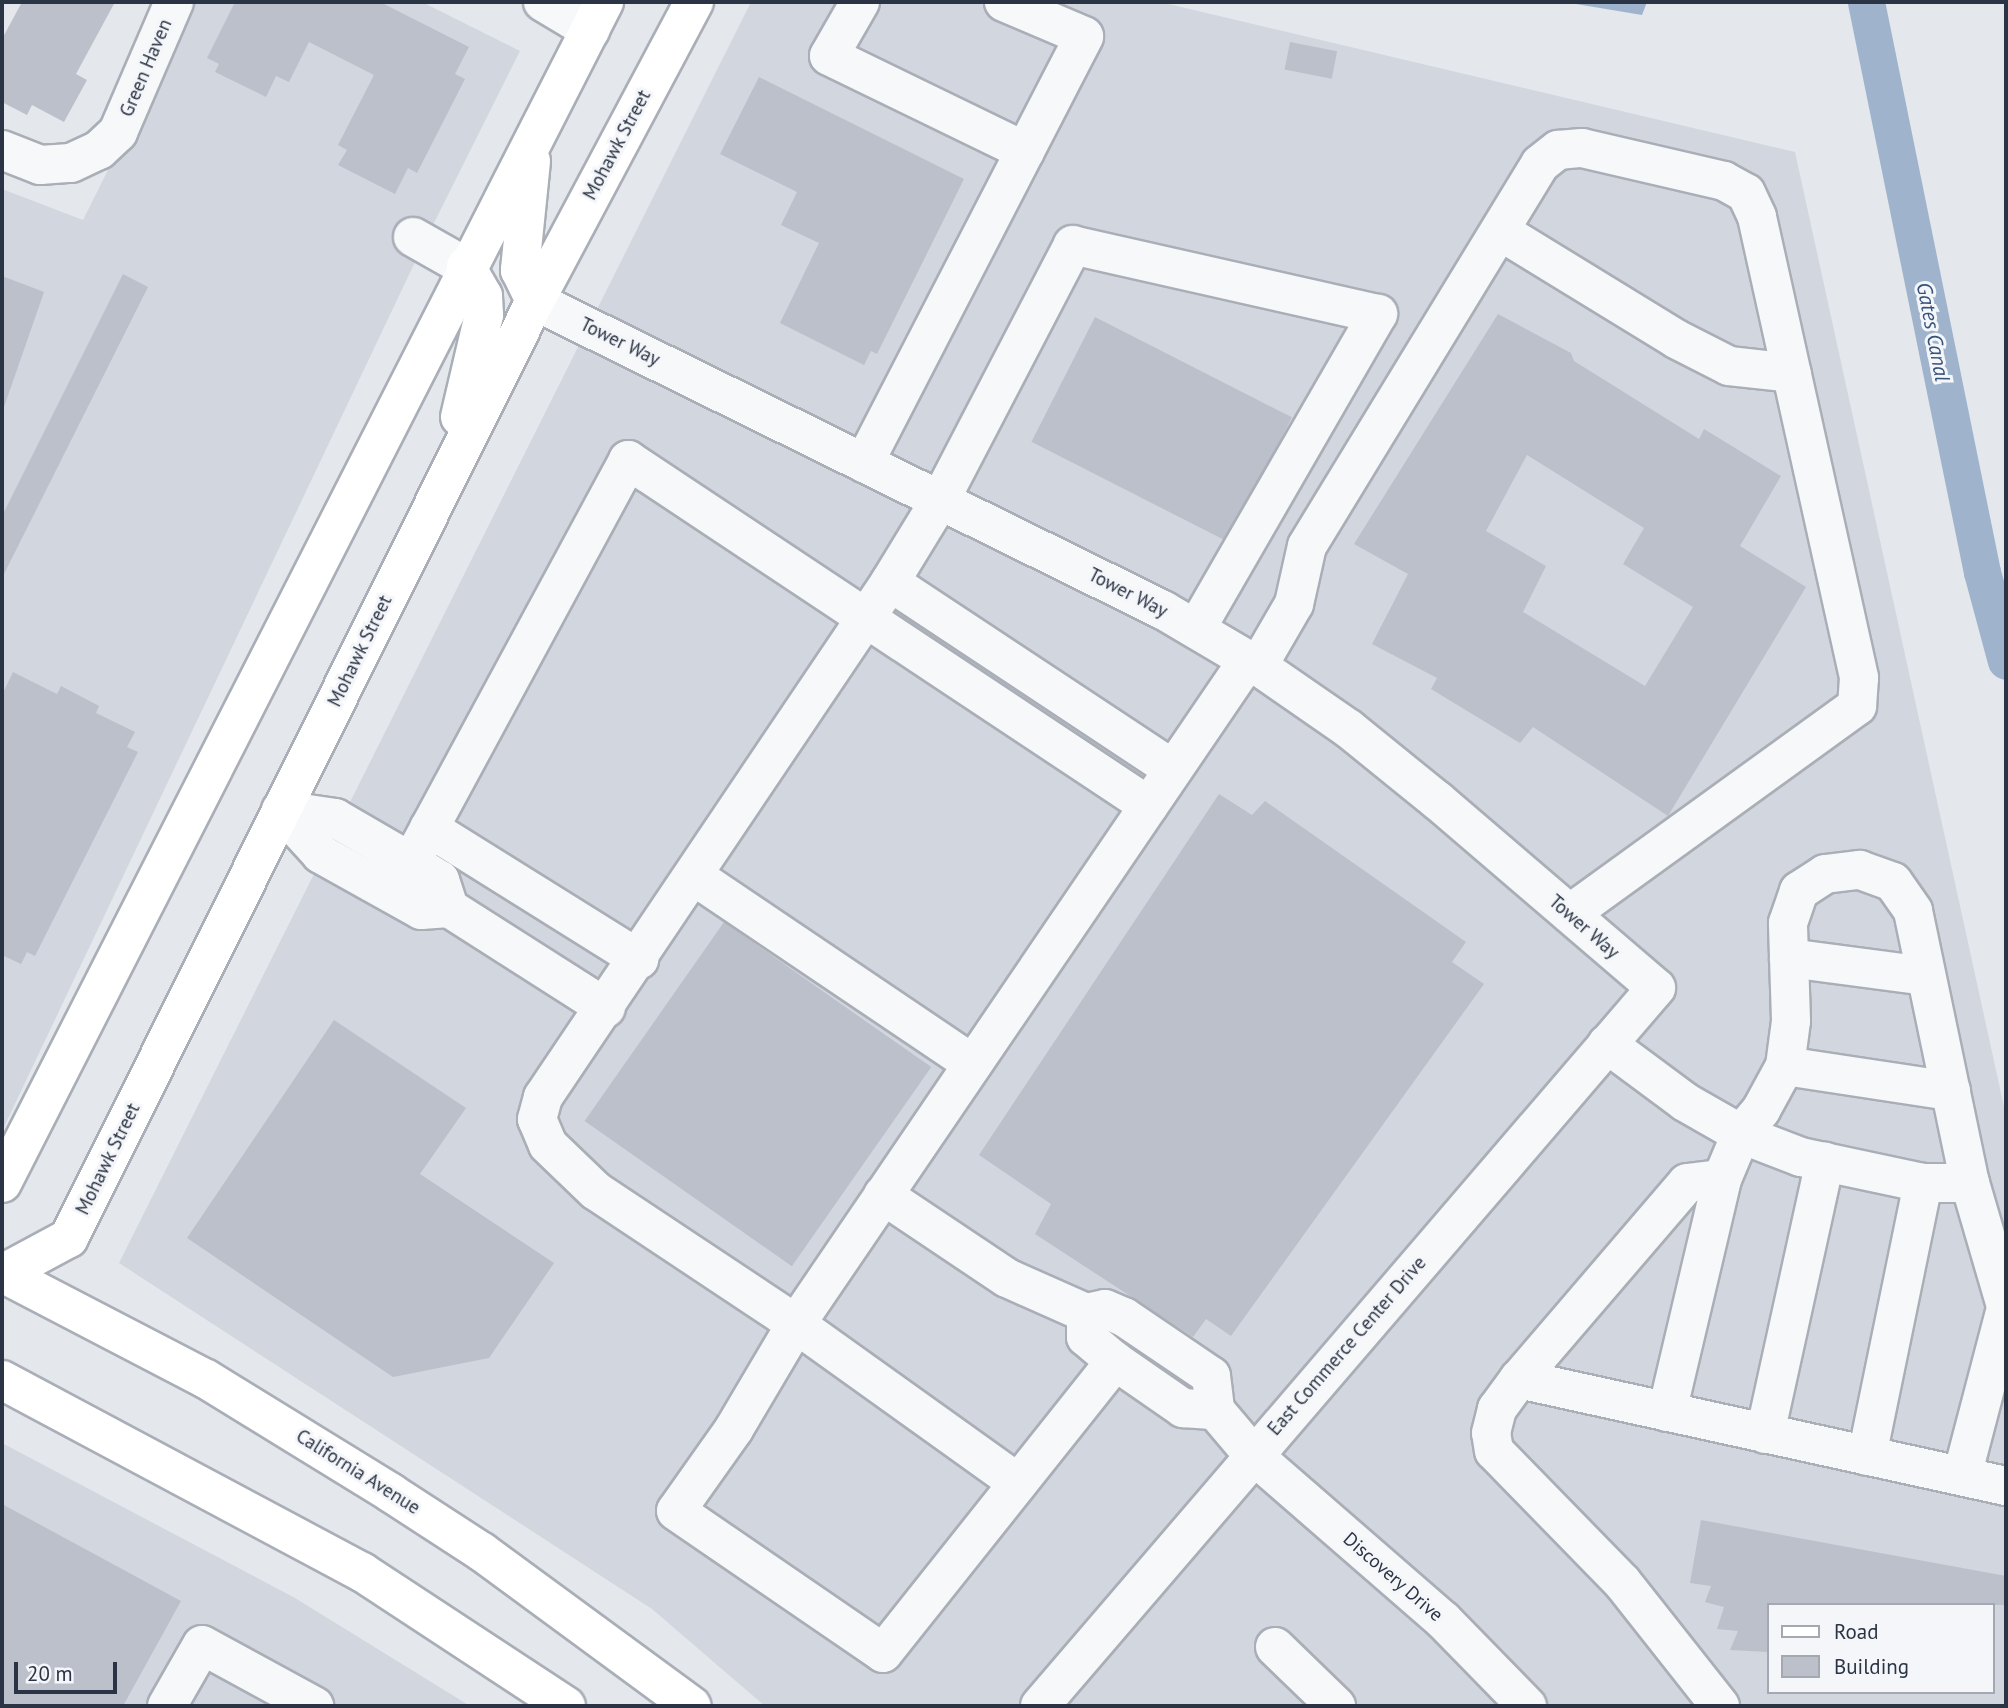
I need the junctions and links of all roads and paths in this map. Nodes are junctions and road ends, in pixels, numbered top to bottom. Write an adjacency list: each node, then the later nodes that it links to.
1 (174, 2): 8 (street, Green Haven)
2 (543, 2): 6 (street)
3 (694, 2): 13 (main road, Mohawk Street)
4 (860, 2): 9 (street)
5 (1004, 2): 9 (street)
6 (597, 16): 7 (main road)
7 (535, 135): 12 (main road); 13 (main road)
8 (2, 150)
9 (1025, 151): 15 (street)
10 (1500, 231): 14 (street); 14 (street); 21 (street)
11 (413, 237): 12 (street)
12 (466, 267): 16 (main road); 42 (main road)
13 (535, 301): 15 (street, Tower Way); 16 (main road, Mohawk Street)
14 (1792, 373): 29 (street)
15 (864, 463): 17 (street, Tower Way)
16 (444, 484): 24 (main road, Mohawk Street)
17 (940, 500): 18 (street); 20 (street, Tower Way); 20 (street)
18 (890, 582): 19 (street); 22 (street)
19 (866, 618): 23 (street); 25 (street); 27 (street)
20 (1196, 629): 21 (street, Tower Way)
21 (1253, 663): 22 (street); 29 (street, Tower Way)
22 (1173, 769): 23 (street)
23 (1149, 806): 36 (street)
24 (281, 810): 26 (street); 28 (street); 46 (main road, Mohawk Street)
25 (429, 828): 26 (street); 31 (street)
26 (411, 862): 28 (street)
27 (694, 876): 31 (street); 36 (street)
28 (449, 908): 34 (street)
29 (1570, 914): 33 (street, Tower Way)
30 (1788, 958): 32 (street); 32 (street); 37 (street)
31 (639, 959): 34 (street)
32 (1926, 976): 38 (street)
33 (1656, 988): 35 (street, East Commerce Center Drive)
34 (606, 1008): 49 (street)
35 (1607, 1044): 39 (street); 56 (street, East Commerce Center Drive)
36 (973, 1064): 45 (street)
37 (1785, 1066): 38 (street); 39 (street)
38 (1951, 1091): 44 (street)
39 (1741, 1134): 40 (street); 41 (street)
40 (1825, 1163): 43 (street); 55 (street)
41 (1722, 1179): 52 (street); 54 (street)
42 (2, 1183)
43 (1923, 1183): 44 (street); 57 (street)
44 (1970, 1183): 47 (street)
45 (883, 1195): 48 (street); 49 (street)
46 (2, 1272): 65 (main road, California Avenue)
47 (2006, 1307): 58 (street)
48 (1086, 1313): 50 (street); 53 (street)
49 (796, 1324): 59 (street); 59 (street)
50 (1115, 1361): 53 (street); 59 (street)
51 (2, 1380): 64 (main road)
52 (1518, 1380): 54 (street); 69 (street)
53 (1215, 1410): 56 (street, Discovery Drive)
54 (1667, 1412): 55 (street)
55 (1765, 1434): 57 (street)
56 (1253, 1455): 66 (street, East Commerce Center Drive); 68 (street, Discovery Drive)
57 (1867, 1456): 58 (street)
58 (1962, 1476): 60 (street)
59 (1018, 1483)
60 (2006, 1486)
61 (1275, 1647): 67 (street)
62 (167, 1706): 63 (street)
63 (314, 1706)
64 (566, 1706)
65 (692, 1706)
66 (1041, 1706)
67 (1336, 1706)
68 (1527, 1706)
69 (1720, 1706)

